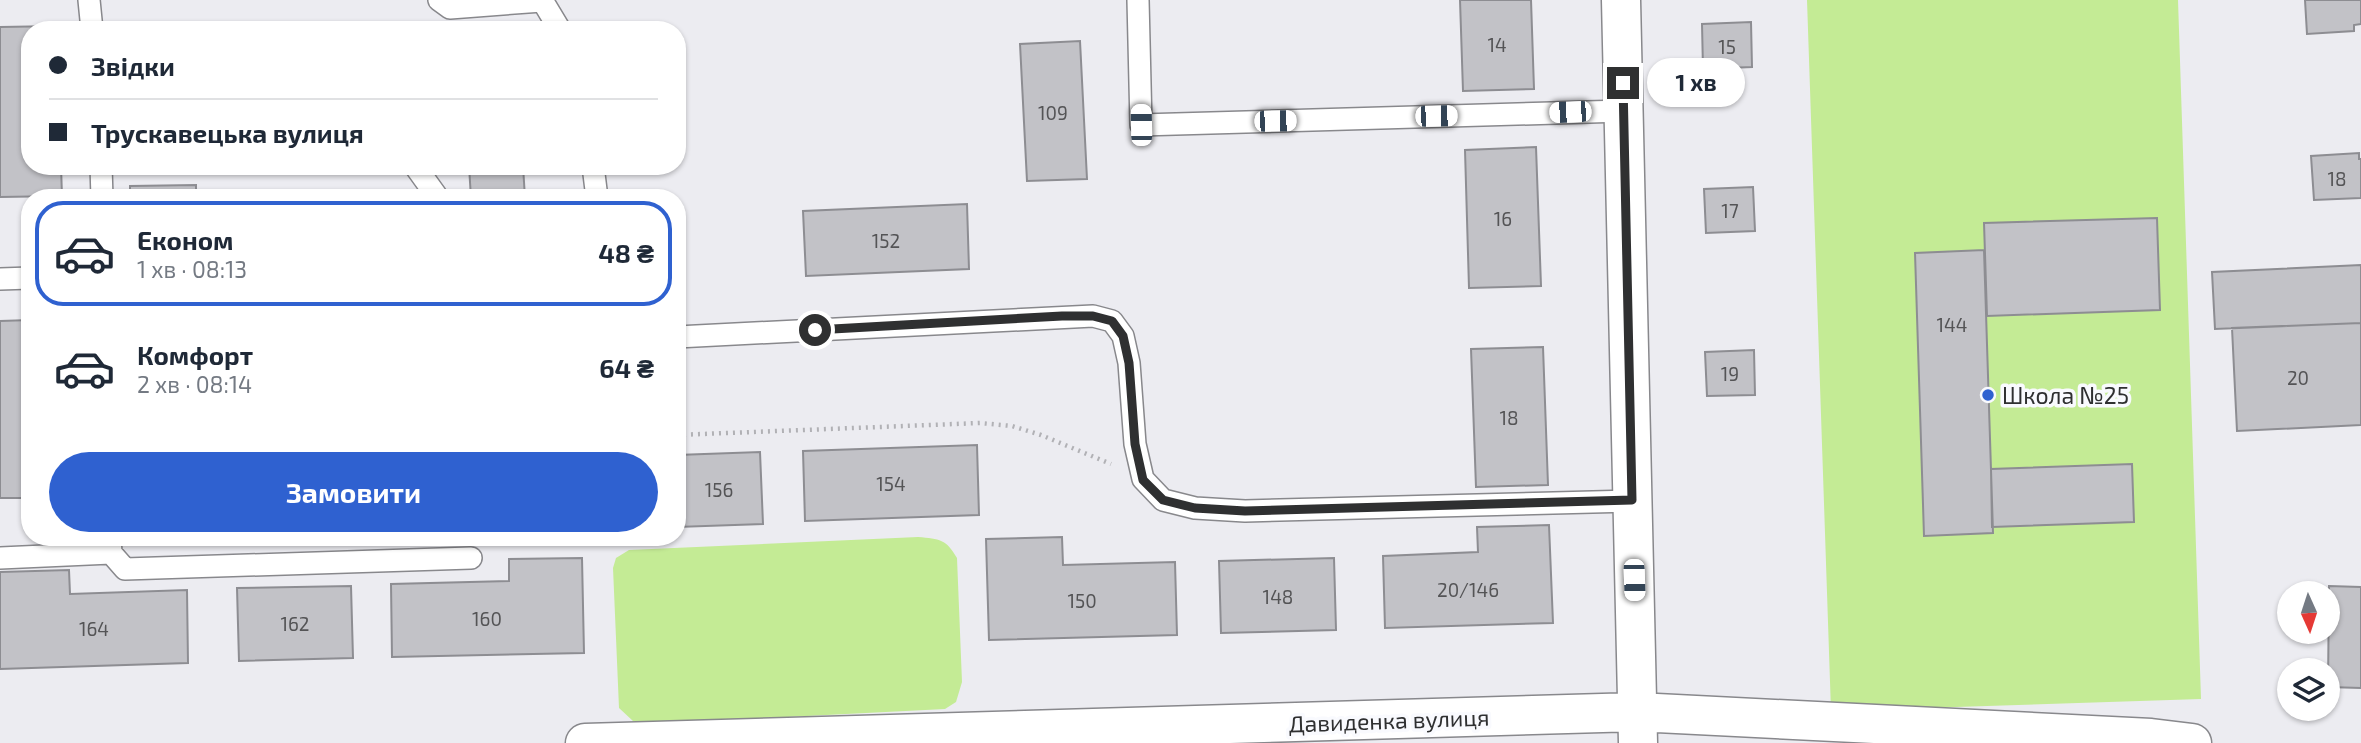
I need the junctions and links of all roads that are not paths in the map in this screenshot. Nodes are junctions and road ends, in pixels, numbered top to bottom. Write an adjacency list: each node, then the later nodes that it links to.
1 (89, 0): 6 (lane)
2 (439, 0): 3 (lane)
3 (542, 0): 7 (lane)
4 (1138, 0): 8 (lane)
5 (1621, 0): 8 (street)
6 (91, 21)
7 (555, 21)
8 (1623, 111): 12 (street)
9 (21, 278): 10 (lane)
10 (0, 279)
11 (686, 337): 12 (lane)
12 (1632, 500): 17 (street)
13 (102, 546): 15 (lane)
14 (111, 546): 16 (lane)
15 (0, 558)
16 (471, 558)
17 (1637, 728): 18 (street, Давиденка вулиця); 22 (street, Давиденка вулиця)
18 (1248, 733): 19 (street, Давиденка вулиця)
19 (906, 738): 20 (street, Давиденка вулиця)
20 (667, 742): 21 (street, Давиденка вулиця)
21 (585, 743)
22 (2192, 743)

